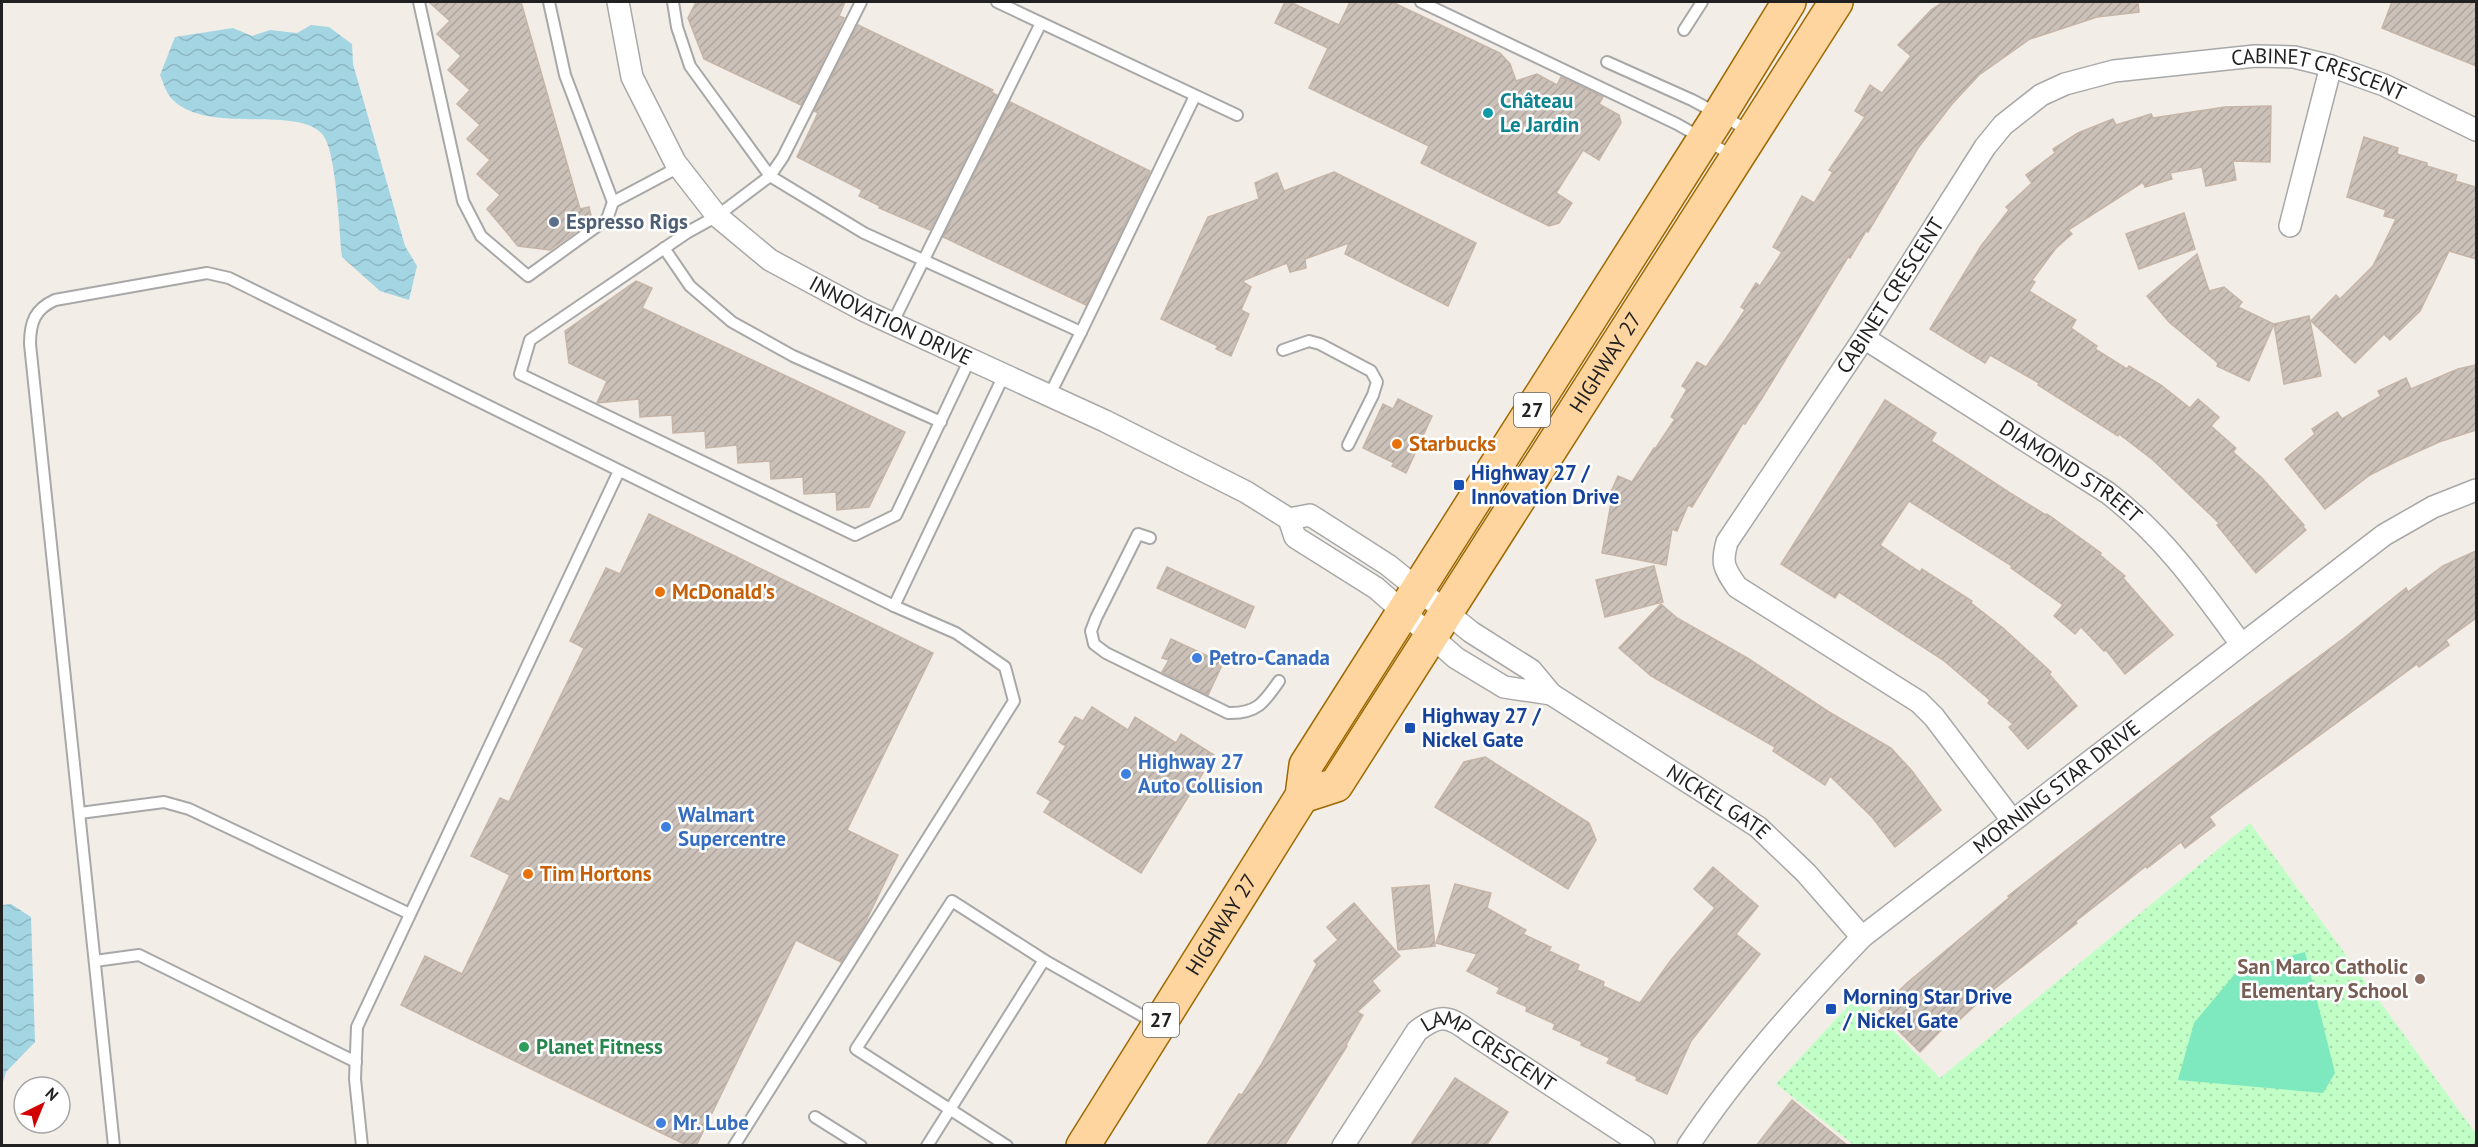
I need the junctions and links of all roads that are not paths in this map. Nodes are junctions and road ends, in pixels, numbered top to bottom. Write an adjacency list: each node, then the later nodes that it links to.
1 (419, 2): 22 (lane)
2 (549, 2): 22 (lane)
3 (618, 2): 20 (street, INNOVATION DRIVE)
4 (673, 2): 21 (lane)
5 (861, 2): 21 (lane)
6 (997, 2): 11 (lane)
7 (1421, 2): 17 (lane)
8 (1702, 2): 12 (lane)
9 (1789, 2): 17 (main road, HIGHWAY 27 / 27)
10 (1836, 2): 19 (main road, HIGHWAY 27 / 27)
11 (1041, 23): 15 (lane); 26 (lane)
12 (1684, 30)
13 (1608, 62): 17 (lane)
14 (2331, 66): 18 (street, CABINET CRESCENT); 24 (street); 29 (street, CABINET CRESCENT)
15 (1195, 96): 16 (lane); 28 (lane)
16 (1237, 115)
17 (1712, 127): 19 (lane); 19 (lane); 39 (main road, HIGHWAY 27 / 27)
18 (2476, 130)
19 (1744, 144): 41 (main road, HIGHWAY 27 / 27)
20 (679, 167): 22 (lane); 23 (street, INNOVATION DRIVE)
21 (770, 176): 23 (lane); 26 (lane)
22 (613, 202)
23 (717, 216): 25 (lane); 27 (street, INNOVATION DRIVE)
24 (2290, 226)
25 (664, 248): 34 (lane); 34 (lane)
26 (925, 259): 27 (lane); 28 (lane)
27 (892, 324): 31 (street, INNOVATION DRIVE)
28 (1081, 332): 33 (lane)
29 (1864, 338): 42 (street, DIAMOND STREET); 47 (street, CABINET CRESCENT)
30 (1283, 350): 35 (lane)
31 (970, 359): 32 (street, INNOVATION DRIVE); 34 (lane)
32 (1004, 375): 33 (street, INNOVATION DRIVE); 40 (lane)
33 (1049, 396): 39 (street, INNOVATION DRIVE)
34 (941, 422)
35 (1348, 445)
36 (618, 471): 40 (lane); 46 (lane); 48 (lane)
37 (2476, 490): 42 (street, MORNING STAR DRIVE)
38 (1150, 538): 43 (lane)
39 (1411, 600): 41 (street, INNOVATION DRIVE); 41 (street, NICKEL GATE); 45 (main road, HIGHWAY 27 / 27)
40 (894, 606): 58 (lane)
41 (1439, 624): 44 (street, NICKEL GATE); 44 (street, NICKEL GATE); 45 (main road, HIGHWAY 27 / 27)
42 (2241, 644): 47 (street, MORNING STAR DRIVE)
43 (1279, 681)
44 (1551, 694): 49 (street, NICKEL GATE)
45 (1302, 796): 52 (main road, HIGHWAY 27 / 27)
46 (80, 813): 48 (lane); 51 (lane)
47 (2012, 820): 49 (street, MORNING STAR DRIVE)
48 (410, 914): 53 (lane)
49 (1862, 937): 65 (street, MORNING STAR DRIVE)
50 (1044, 960): 52 (lane); 54 (lane); 54 (lane)
51 (95, 961): 53 (lane); 56 (lane)
52 (1158, 1025): 62 (main road, HIGHWAY 27 / 27)
53 (356, 1062): 57 (lane)
54 (949, 1109): 60 (lane); 61 (lane)
55 (815, 1117): 59 (lane)
56 (114, 1146)
57 (362, 1146)
58 (734, 1146)
59 (861, 1146)
60 (927, 1146)
61 (1007, 1146)
62 (1083, 1146)
63 (1343, 1146): 64 (street, LAMP CRESCENT)
64 (1644, 1146)
65 (1688, 1146)

